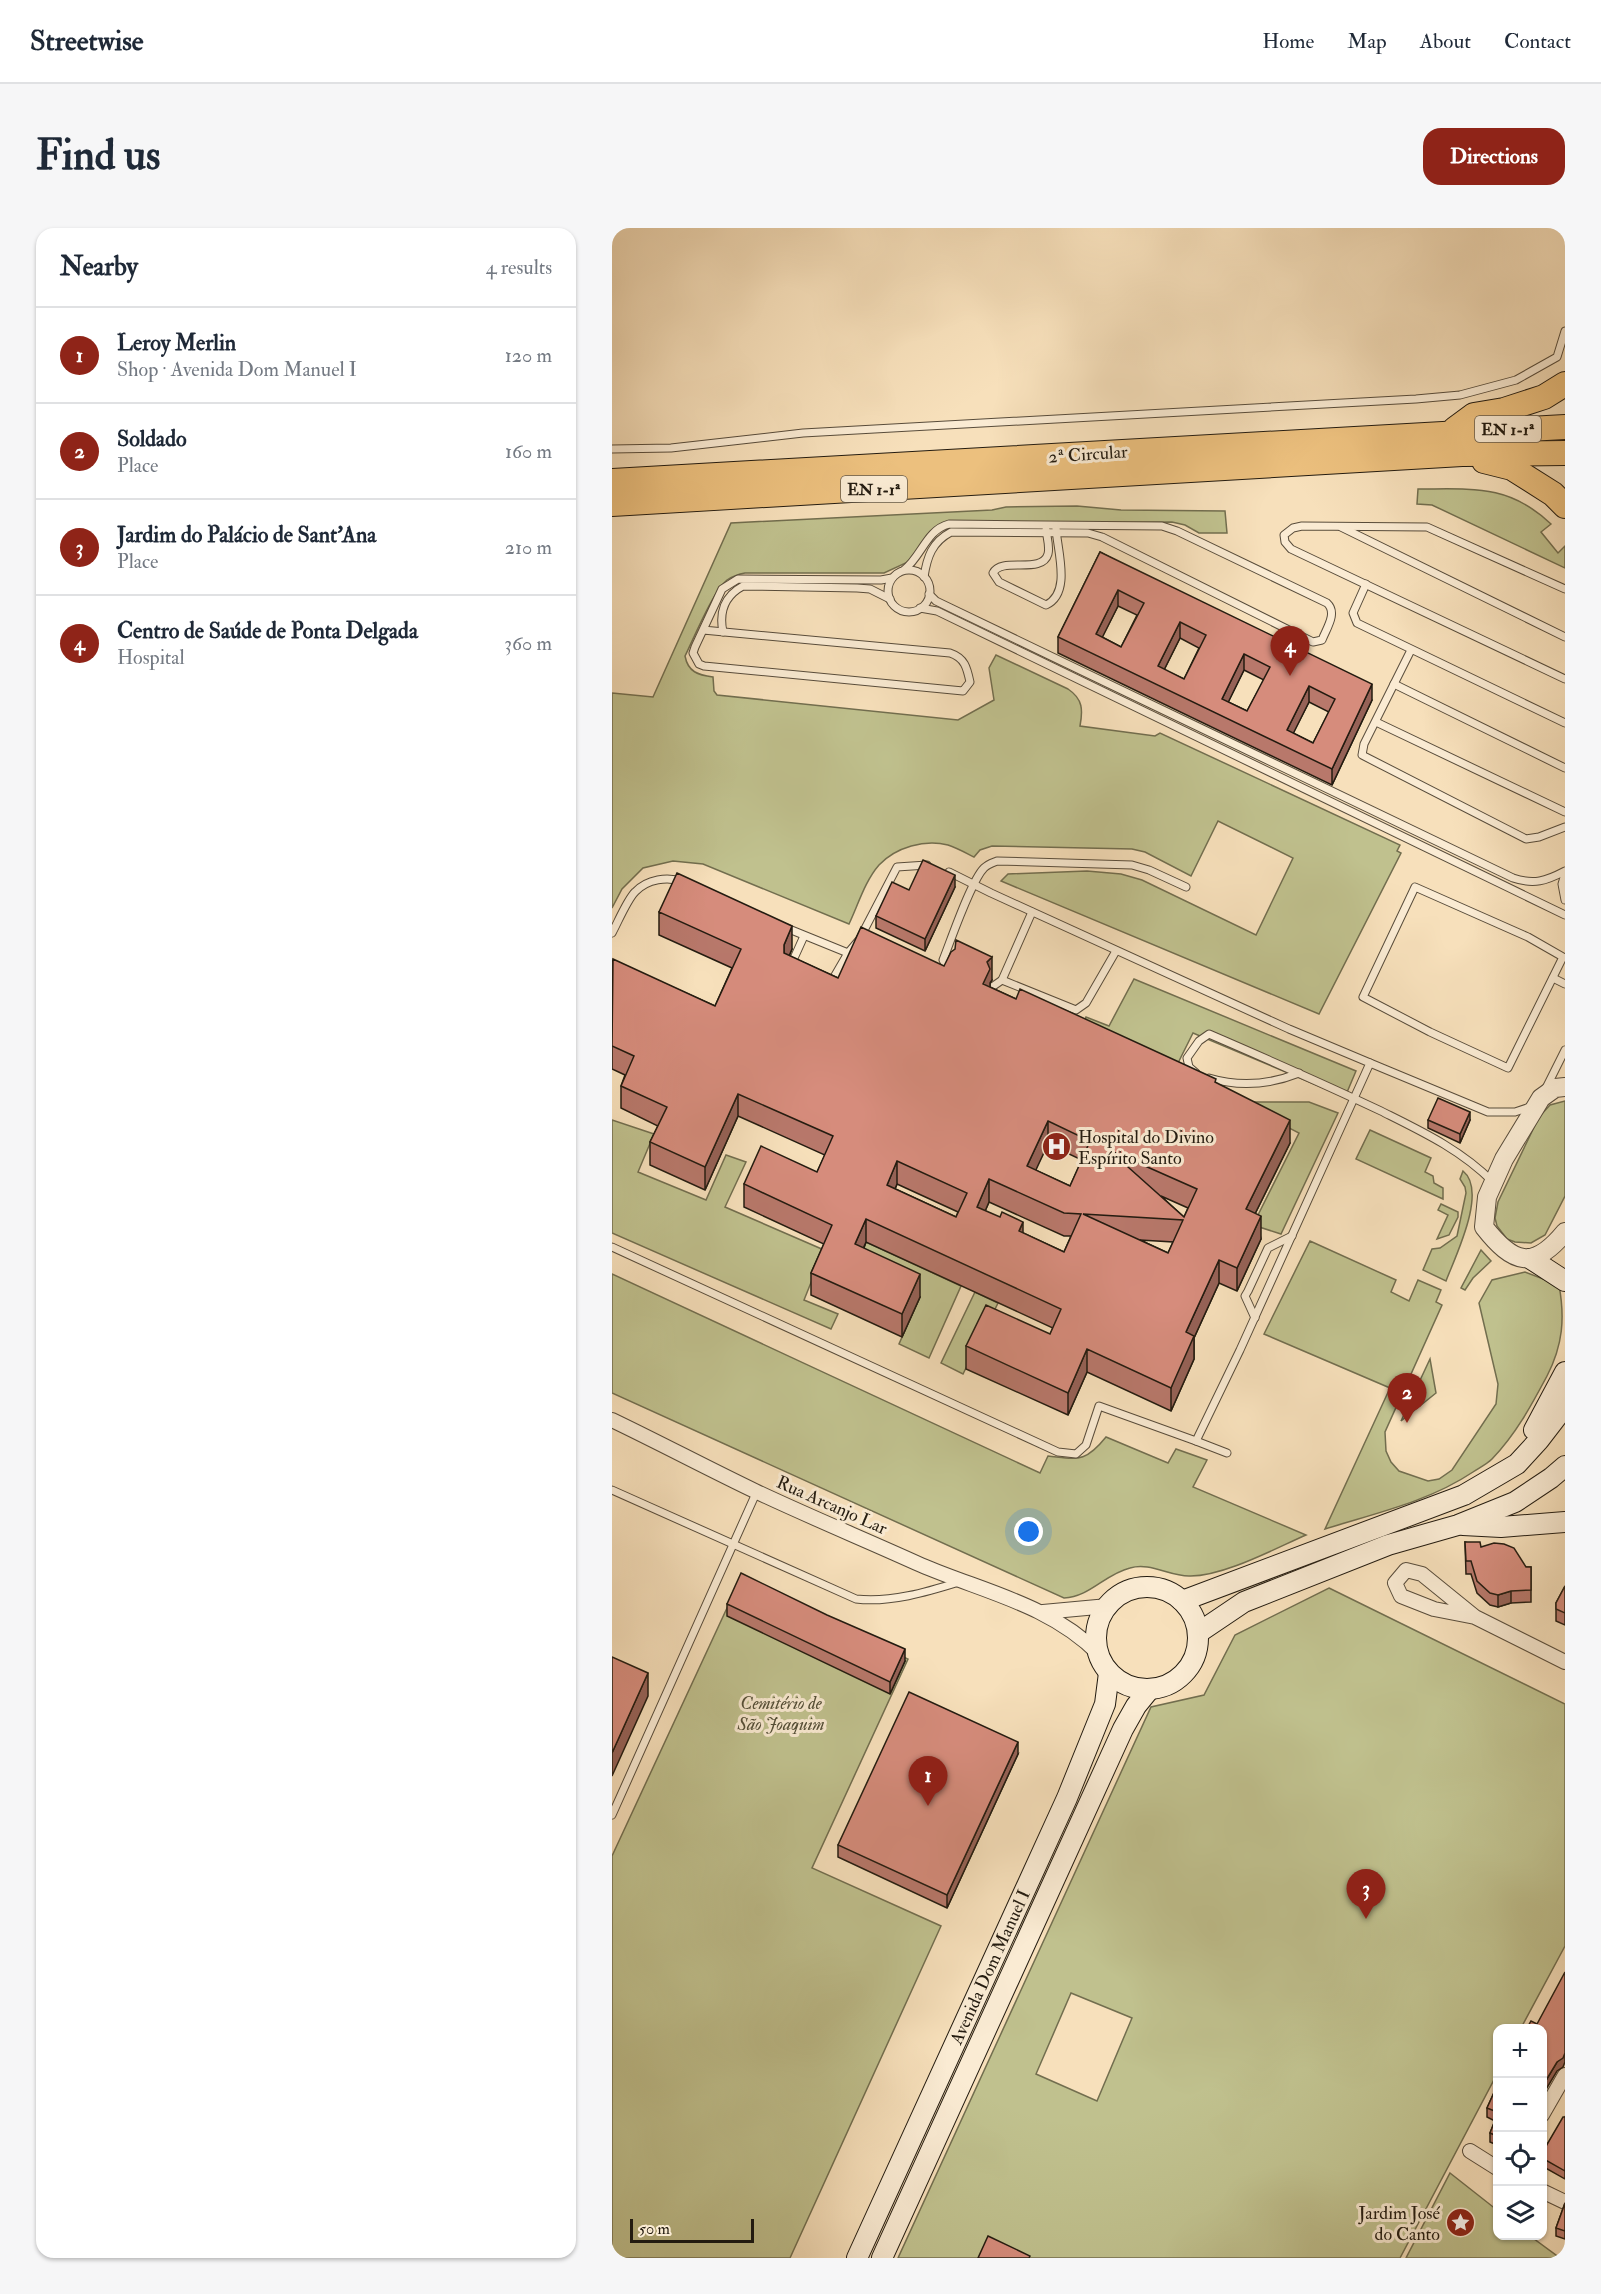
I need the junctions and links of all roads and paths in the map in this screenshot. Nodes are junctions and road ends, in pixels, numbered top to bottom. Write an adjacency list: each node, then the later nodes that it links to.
1 (1565, 331): 5 (lane)
2 (1565, 384): 4 (highway)
3 (1565, 427): 4 (highway, 2ª Circular / EN 1-1ª)
4 (1452, 432): 8 (highway, 2ª Circular / EN 1-1ª)
5 (612, 448)
6 (1565, 453): 7 (highway, 2ª Circular / EN 1-1ª)
7 (1462, 454): 9 (highway, 2ª Circular / EN 1-1ª); 10 (highway)
8 (612, 481)
9 (612, 504)
10 (1565, 506)
11 (1339, 526): 17 (lane); 18 (lane); 24 (lane)
12 (1046, 529): 13 (lane); 13 (lane); 14 (lane); 15 (lane)
13 (1056, 529): 13 (lane)
14 (904, 570): 15 (lane); 16 (lane)
15 (924, 576): 19 (lane)
16 (892, 578): 20 (lane); 22 (lane)
17 (1366, 584): 25 (lane); 26 (lane)
18 (1565, 589)
19 (929, 594): 21 (lane); 35 (lane)
20 (890, 599): 21 (lane); 23 (lane)
21 (920, 608): 41 (lane)
22 (704, 630): 23 (lane); 23 (lane)
23 (723, 632)
24 (1565, 637)
25 (1411, 650): 27 (lane); 29 (lane)
26 (1565, 679)
27 (1394, 684): 28 (lane); 30 (lane)
28 (1376, 722): 31 (lane); 32 (lane)
29 (1565, 723)
30 (1565, 768)
31 (1565, 812)
32 (1565, 827)
33 (933, 864): 46 (lane)
34 (944, 870): 36 (lane)
35 (1565, 873): 39 (lane)
36 (974, 885): 37 (lane); 40 (lane); 47 (lane)
37 (1186, 887)
38 (695, 888): 43 (lane)
39 (1565, 900)
40 (1032, 912): 45 (lane); 50 (lane)
41 (1565, 915)
42 (771, 921): 44 (lane)
43 (612, 933)
44 (804, 936): 46 (lane); 48 (lane)
45 (1116, 951): 50 (lane); 55 (lane)
46 (848, 953): 51 (lane)
47 (950, 969)
48 (799, 974)
49 (1553, 978): 49 (lane); 52 (lane)
50 (1002, 980): 53 (lane)
51 (819, 983)
52 (1565, 984)
53 (992, 987)
54 (1565, 1050): 59 (lane)
55 (1370, 1063): 58 (lane); 59 (lane)
56 (1299, 1073): 56 (lane); 58 (lane)
57 (1565, 1087): 59 (street)
58 (1354, 1099): 60 (lane); 62 (lane)
59 (1538, 1102): 60 (street)
60 (1492, 1182): 64 (street)
61 (1565, 1232): 64 (street)
62 (1292, 1236): 66 (lane); 66 (lane)
63 (612, 1246): 70 (lane)
64 (1531, 1259): 65 (main road)
65 (1565, 1281)
66 (1255, 1318): 70 (lane)
67 (1565, 1372): 72 (main road)
68 (1565, 1402): 72 (main road)
69 (612, 1419): 75 (street, Rua Arcanjo Lar)
70 (1196, 1441): 71 (lane)
71 (1227, 1454)
72 (1517, 1464): 80 (main road)
73 (1565, 1466): 77 (main road)
74 (612, 1490): 78 (lane)
75 (756, 1491): 78 (lane); 79 (street, Rua Arcanjo Lar)
76 (1565, 1522): 77 (main road)
77 (1458, 1525): 84 (main road)
78 (735, 1544): 79 (lane); 89 (lane)
79 (960, 1582): 82 (street, Rua Arcanjo Lar)
80 (1182, 1601): 81 (main road); 84 (main road)
81 (1108, 1606): 82 (street); 85 (main road)
82 (1043, 1612): 85 (street, Rua Arcanjo Lar)
83 (1475, 1617): 83 (street); 86 (street)
84 (1198, 1633): 88 (main road)
85 (1099, 1654): 87 (main road)
86 (1565, 1662)
87 (1110, 1673): 88 (main road); 96 (main road, Avenida Dom Manuel I)
88 (1149, 1690): 97 (main road, Avenida Dom Manuel I)
89 (612, 1815)
90 (1565, 2074): 91 (street)
91 (1547, 2106)
92 (1470, 2151): 93 (street)
93 (1493, 2165)
94 (1547, 2193): 95 (street)
95 (1565, 2202)
96 (857, 2258)
97 (882, 2258)

